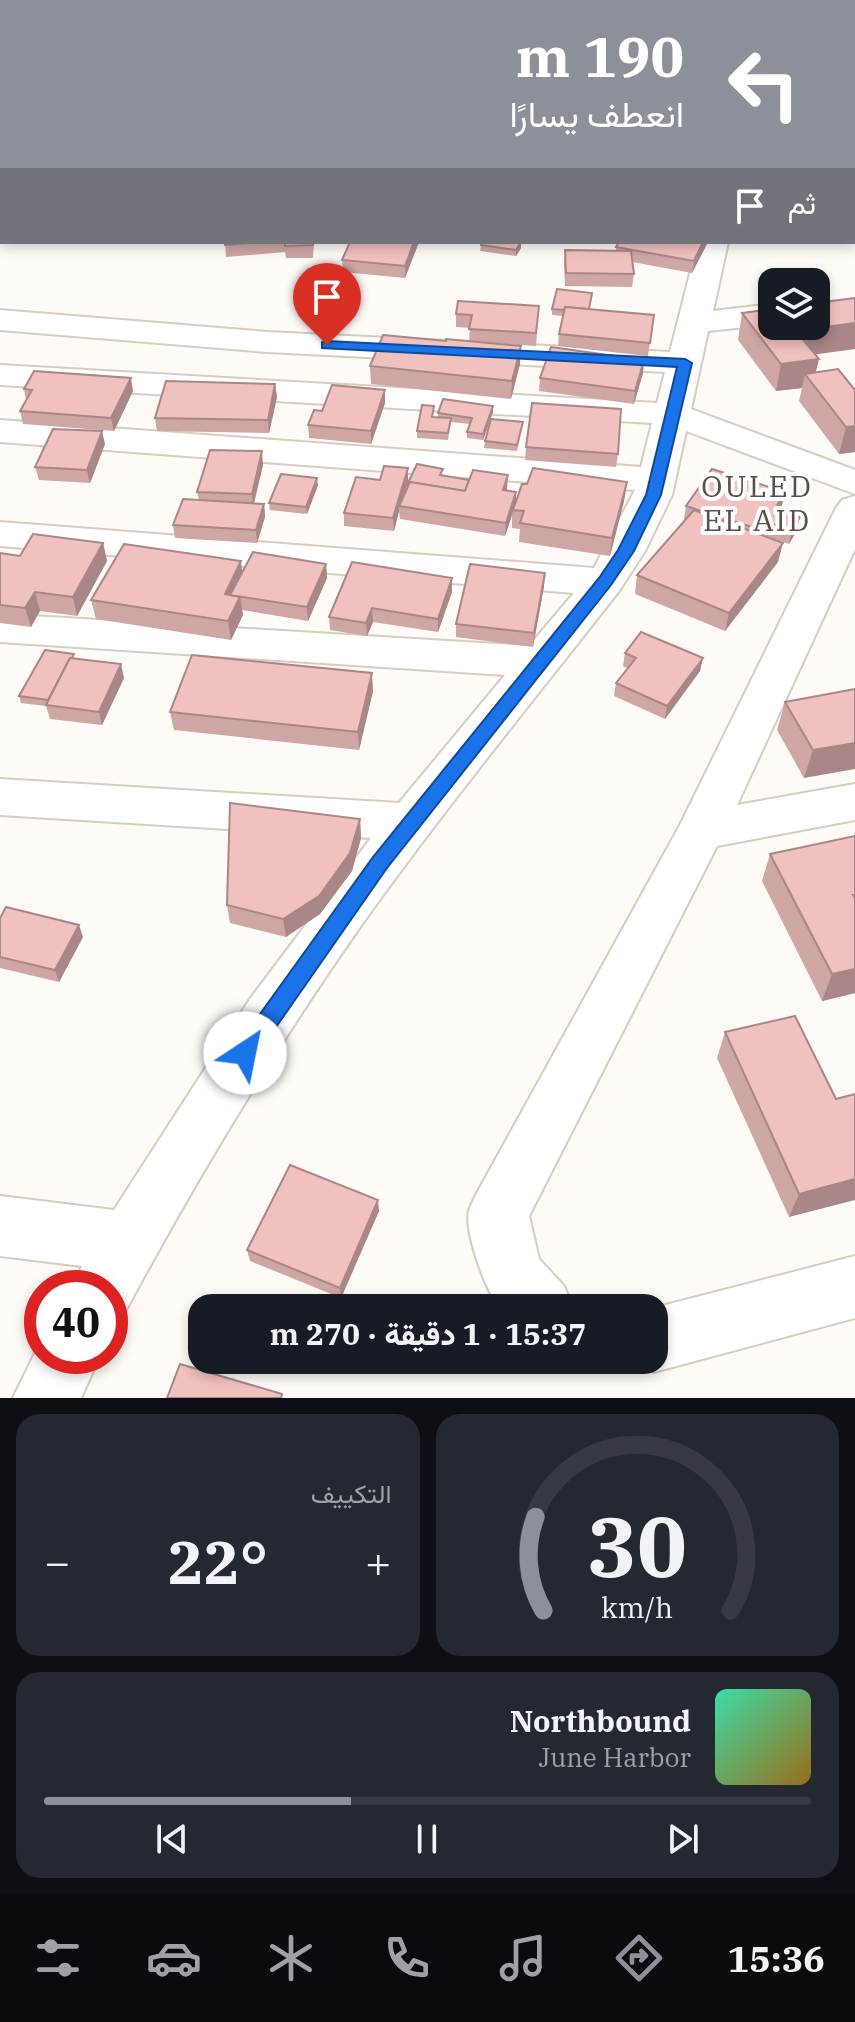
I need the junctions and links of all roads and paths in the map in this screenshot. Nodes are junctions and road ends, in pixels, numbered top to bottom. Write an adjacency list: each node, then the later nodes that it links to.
1 (713, 244): 4 (street)
2 (758, 319): 4 (street)
3 (0, 320): 4 (street)
4 (690, 343): 6 (street)
5 (0, 375): 6 (street)
6 (673, 414): 8 (street); 9 (street)
7 (0, 431): 8 (street)
8 (657, 480): 12 (street)
9 (855, 483)
10 (855, 508): 18 (street)
11 (0, 534): 12 (street)
12 (605, 582): 14 (street)
13 (0, 628): 14 (street)
14 (541, 662): 17 (street)
15 (0, 797): 17 (street)
16 (855, 802): 18 (street)
17 (412, 822): 20 (street)
18 (701, 830): 22 (street)
19 (0, 1226): 20 (street)
20 (117, 1265)
21 (855, 1287): 23 (street)
22 (529, 1294)
23 (668, 1336)
24 (59, 1374): 25 (street)
25 (46, 1398)

